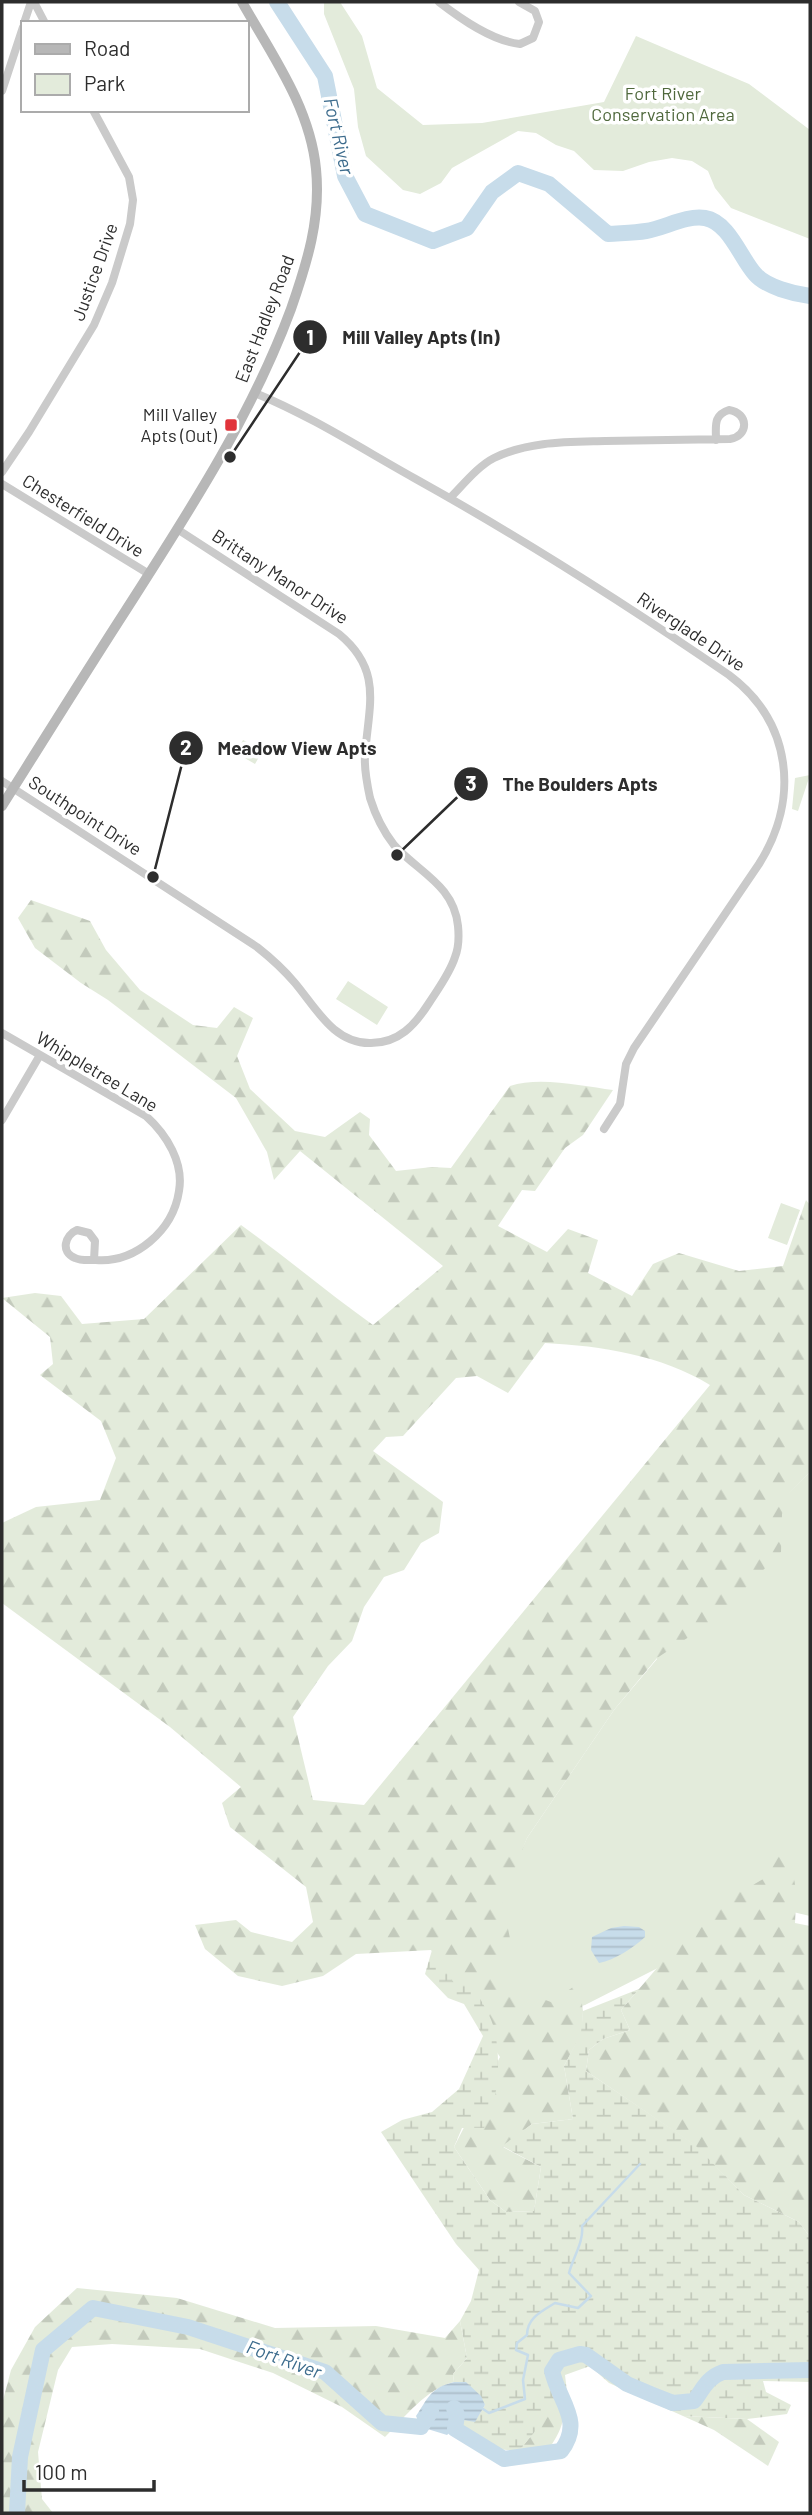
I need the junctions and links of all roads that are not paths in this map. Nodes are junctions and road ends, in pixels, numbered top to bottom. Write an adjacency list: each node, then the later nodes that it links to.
1 (33, 2): 5 (street); 6 (street)
2 (242, 2): 12 (street, East Hadley Road)
3 (439, 2): 4 (street)
4 (519, 2)
5 (26, 21)
6 (44, 21)
7 (21, 34): 9 (street)
8 (21, 56): 9 (street)
9 (13, 59): 10 (street)
10 (2, 91)
11 (94, 112): 14 (street, Justice Drive)
12 (256, 393): 16 (street, Riverglade Drive); 17 (street, East Hadley Road)
13 (716, 440): 16 (street)
14 (2, 472)
15 (2, 484): 18 (street, Chesterfield Drive)
16 (450, 498): 26 (street, Riverglade Drive)
17 (177, 529): 18 (street, East Hadley Road); 22 (street, Brittany Manor Drive)
18 (149, 574): 20 (street, East Hadley Road)
19 (2, 780): 20 (street, Southpoint Drive)
20 (13, 788): 21 (street, East Hadley Road); 22 (street, Southpoint Drive)
21 (2, 807)
22 (457, 917)
23 (2, 1033): 24 (street, Whippletree Lane)
24 (40, 1055): 25 (street); 27 (street, Whippletree Lane)
25 (2, 1120)
26 (604, 1129)
27 (94, 1260)

